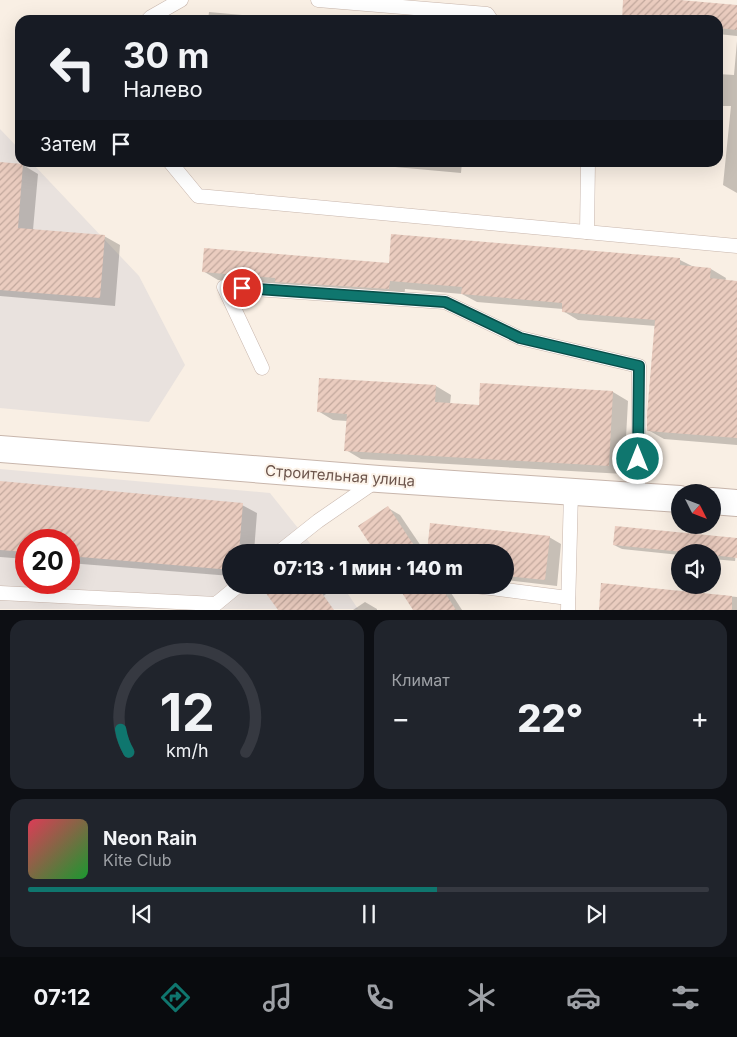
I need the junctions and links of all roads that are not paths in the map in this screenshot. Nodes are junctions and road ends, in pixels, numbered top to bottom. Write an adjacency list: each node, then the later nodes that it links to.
1 (181, 0): 3 (lane)
2 (318, 0): 4 (lane)
3 (155, 15)
4 (488, 15)
5 (174, 167): 7 (lane)
6 (588, 167): 7 (lane)
7 (587, 232): 8 (lane)
8 (737, 246)
9 (262, 368): 13 (lane)
10 (0, 449): 11 (street, Строительная улица)
11 (379, 479): 12 (street, Строительная улица); 17 (lane)
12 (571, 492): 13 (street, Строительная улица); 22 (lane)
13 (638, 496): 14 (street, Строительная улица)
14 (671, 498)
15 (721, 501): 16 (street)
16 (737, 502)
17 (289, 544)
18 (0, 593): 21 (lane)
19 (231, 594): 23 (lane)
20 (514, 594): 22 (lane)
21 (108, 604): 23 (lane)
22 (568, 604)
23 (220, 607)

